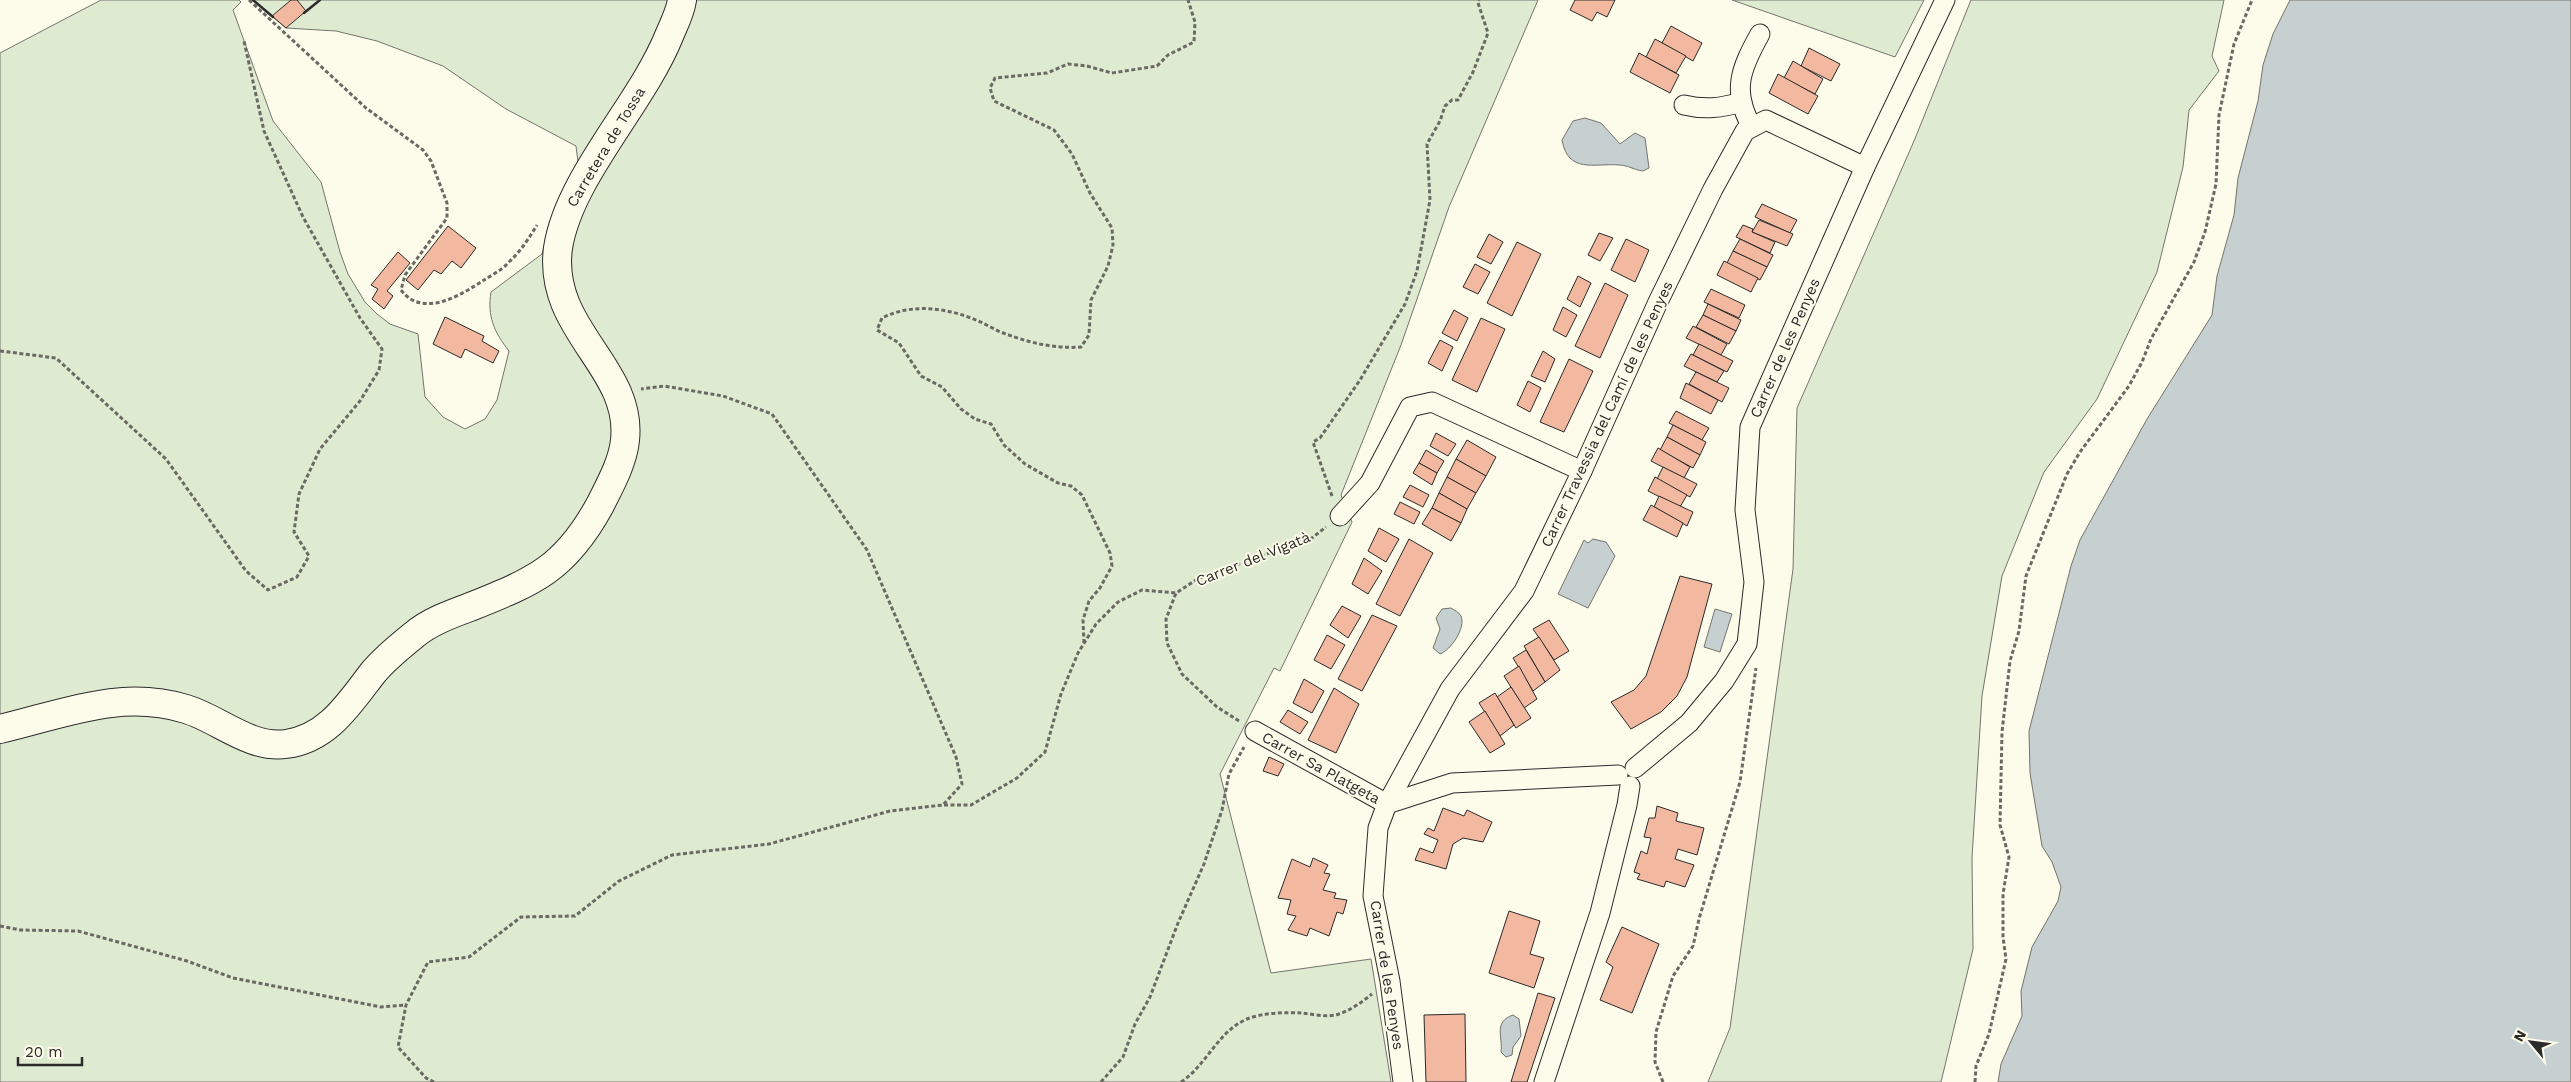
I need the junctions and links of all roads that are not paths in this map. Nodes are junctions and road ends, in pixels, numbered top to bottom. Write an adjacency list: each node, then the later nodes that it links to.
1 (682, 0): 10 (main road, Carretera de Tossa)
2 (1945, 0): 7 (street, Carrer de les Penyes)
3 (1760, 34): 4 (street)
4 (1742, 102): 5 (street); 6 (street)
5 (1684, 105)
6 (1752, 127): 7 (street); 8 (street, Carrer Travessia del Camí de les Penyes)
7 (1865, 167): 12 (street, Carrer de les Penyes)
8 (1582, 471): 9 (street); 13 (street, Carrer Travessia del Camí de les Penyes)
9 (1340, 516)
10 (0, 729)
11 (1256, 731): 13 (street, Carrer Sa Platgeta)
12 (1624, 781): 13 (street); 15 (street)
13 (1387, 804): 14 (street, Carrer de les Penyes)
14 (1403, 1082)
15 (1544, 1082)

